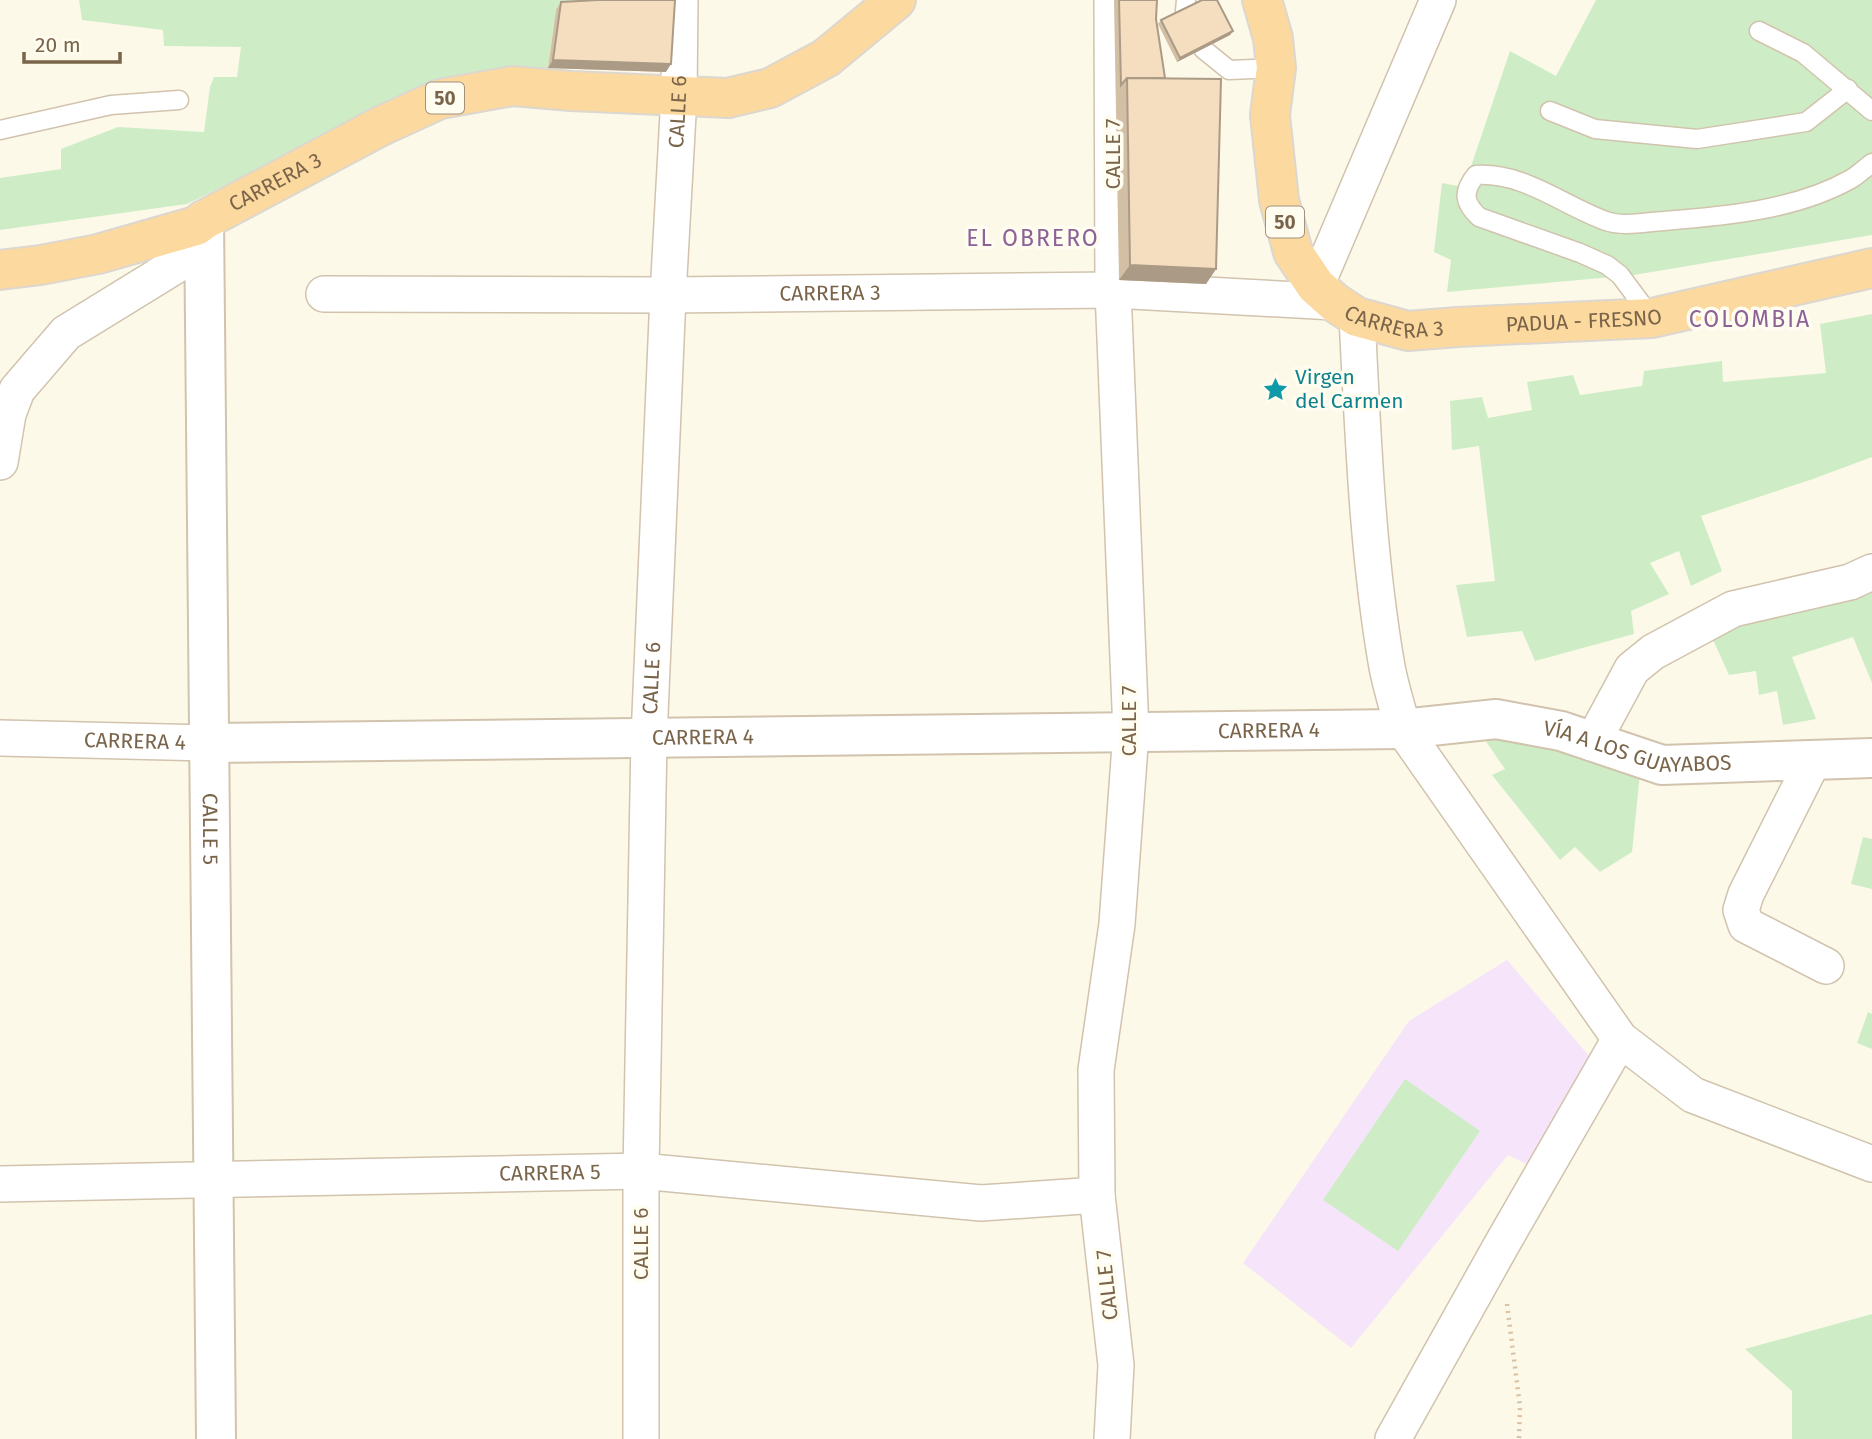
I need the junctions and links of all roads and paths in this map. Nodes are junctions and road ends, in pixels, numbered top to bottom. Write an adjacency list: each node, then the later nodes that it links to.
1 (680, 0): 10 (street, CALLE 6)
2 (896, 0): 10 (highway, CARRERA 3 / 50)
3 (1112, 0): 19 (street, CALLE 7)
4 (1262, 0): 8 (highway, 50)
5 (1438, 0): 22 (street)
6 (1759, 31): 9 (lane)
7 (1203, 49): 8 (lane)
8 (1276, 68): 22 (highway, 50)
9 (1848, 89): 12 (lane); 13 (lane)
10 (679, 96): 16 (highway, CARRERA 3 / 50); 21 (street, CALLE 6)
11 (179, 100): 14 (lane)
12 (1550, 111)
13 (1872, 111)
14 (0, 130)
15 (1872, 163): 23 (lane)
16 (204, 234): 18 (highway, CARRERA 3 / 50); 25 (street); 31 (street, CALLE 5)
17 (1872, 268): 23 (highway, PADUA - FRESNO)
18 (0, 270)
19 (1113, 290): 21 (street, CARRERA 3); 22 (street, CARRERA 3); 28 (street, CALLE 7)
20 (324, 294): 21 (street, CARRERA 3)
21 (668, 295): 30 (street, CALLE 6)
22 (1336, 301): 24 (highway, CARRERA 3); 27 (street)
23 (1652, 318): 24 (highway, PADUA - FRESNO)
24 (1458, 327)
25 (0, 462)
26 (1872, 572): 32 (street)
27 (1403, 729): 28 (street, CARRERA 4); 32 (street, VÍA A LOS GUAYABOS); 36 (street)
28 (1132, 732): 30 (street, CARRERA 4); 41 (street, CALLE 7)
29 (0, 738): 31 (street, CARRERA 4)
30 (649, 738): 31 (street, CARRERA 4); 38 (street, CALLE 6)
31 (209, 743): 39 (street, CALLE 5)
32 (1592, 743): 34 (street, VÍA A LOS GUAYABOS)
33 (1872, 758): 34 (street, VÍA A LOS GUAYABOS)
34 (1813, 761): 35 (street)
35 (1826, 966)
36 (1620, 1040): 37 (street); 46 (street)
37 (1872, 1164)
38 (640, 1171): 39 (street, CARRERA 5); 41 (street, CARRERA 5); 44 (street, CALLE 6)
39 (213, 1181): 40 (street, CARRERA 5); 43 (street, CALLE 5)
40 (0, 1184)
41 (1097, 1195): 45 (street, CALLE 7)
42 (1507, 1298): 47 (path)
43 (216, 1439)
44 (641, 1439)
45 (1112, 1439)
46 (1393, 1439)
47 (1519, 1439)

